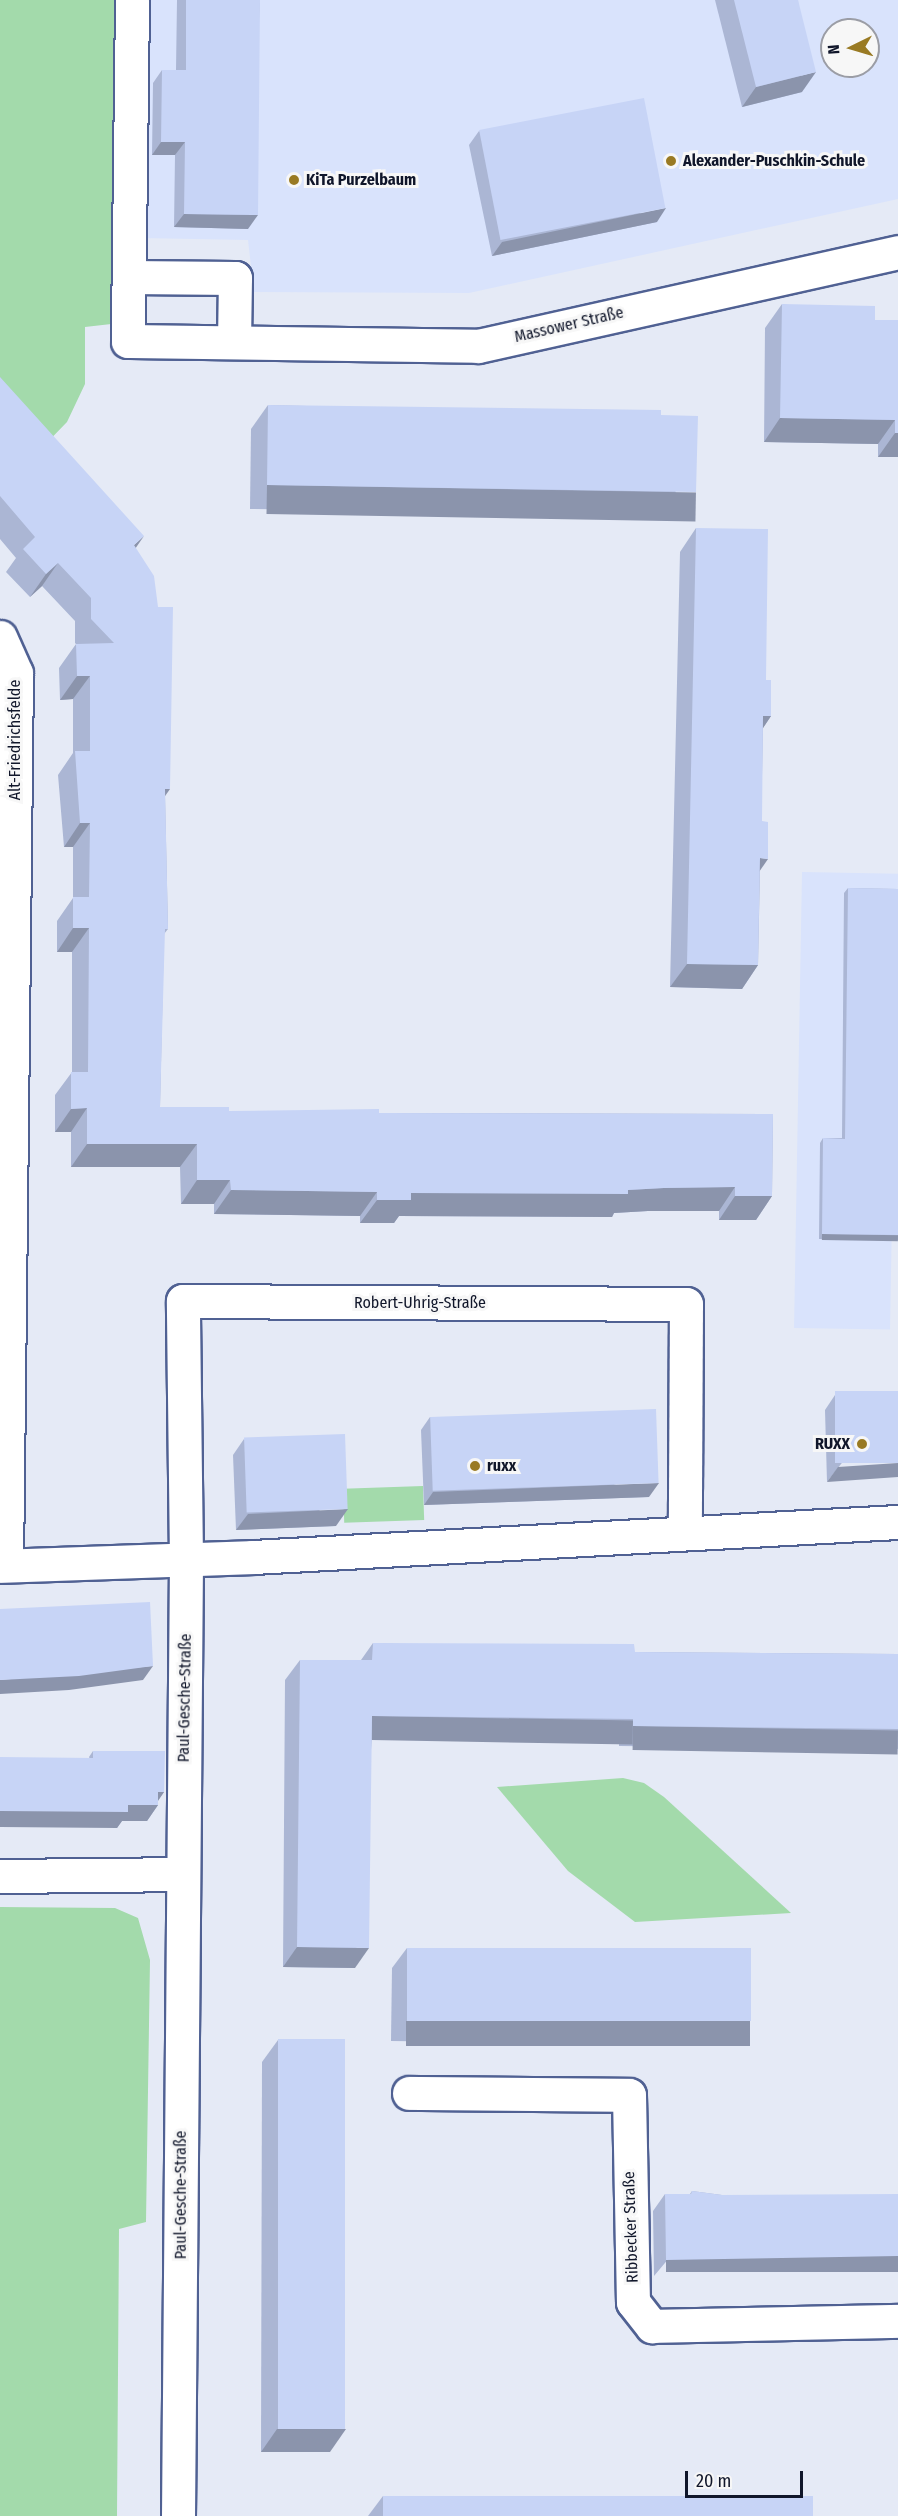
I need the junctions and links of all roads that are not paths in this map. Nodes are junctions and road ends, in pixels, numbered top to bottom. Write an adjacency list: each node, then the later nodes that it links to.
1 (132, 0): 3 (street, Massower Straße)
2 (898, 252): 4 (street, Massower Straße)
3 (129, 277): 4 (street, Massower Straße); 4 (street)
4 (234, 342)
5 (0, 637): 6 (street, Alt-Friedrichsfelde)
6 (6, 964): 7 (street, Alt-Friedrichsfelde)
7 (6, 1083): 8 (street, Alt-Friedrichsfelde)
8 (4, 1285): 12 (street, Alt-Friedrichsfelde)
9 (898, 1522): 10 (street)
10 (685, 1533): 11 (street); 11 (street, Robert-Uhrig-Straße)
11 (186, 1559): 12 (street); 13 (street, Paul-Gesche-Straße)
12 (3, 1565)
13 (182, 1874): 14 (street); 17 (street, Paul-Gesche-Straße)
14 (0, 1876)
15 (409, 2093): 16 (street, Ribbecker Straße)
16 (898, 2321)
17 (178, 2516)

